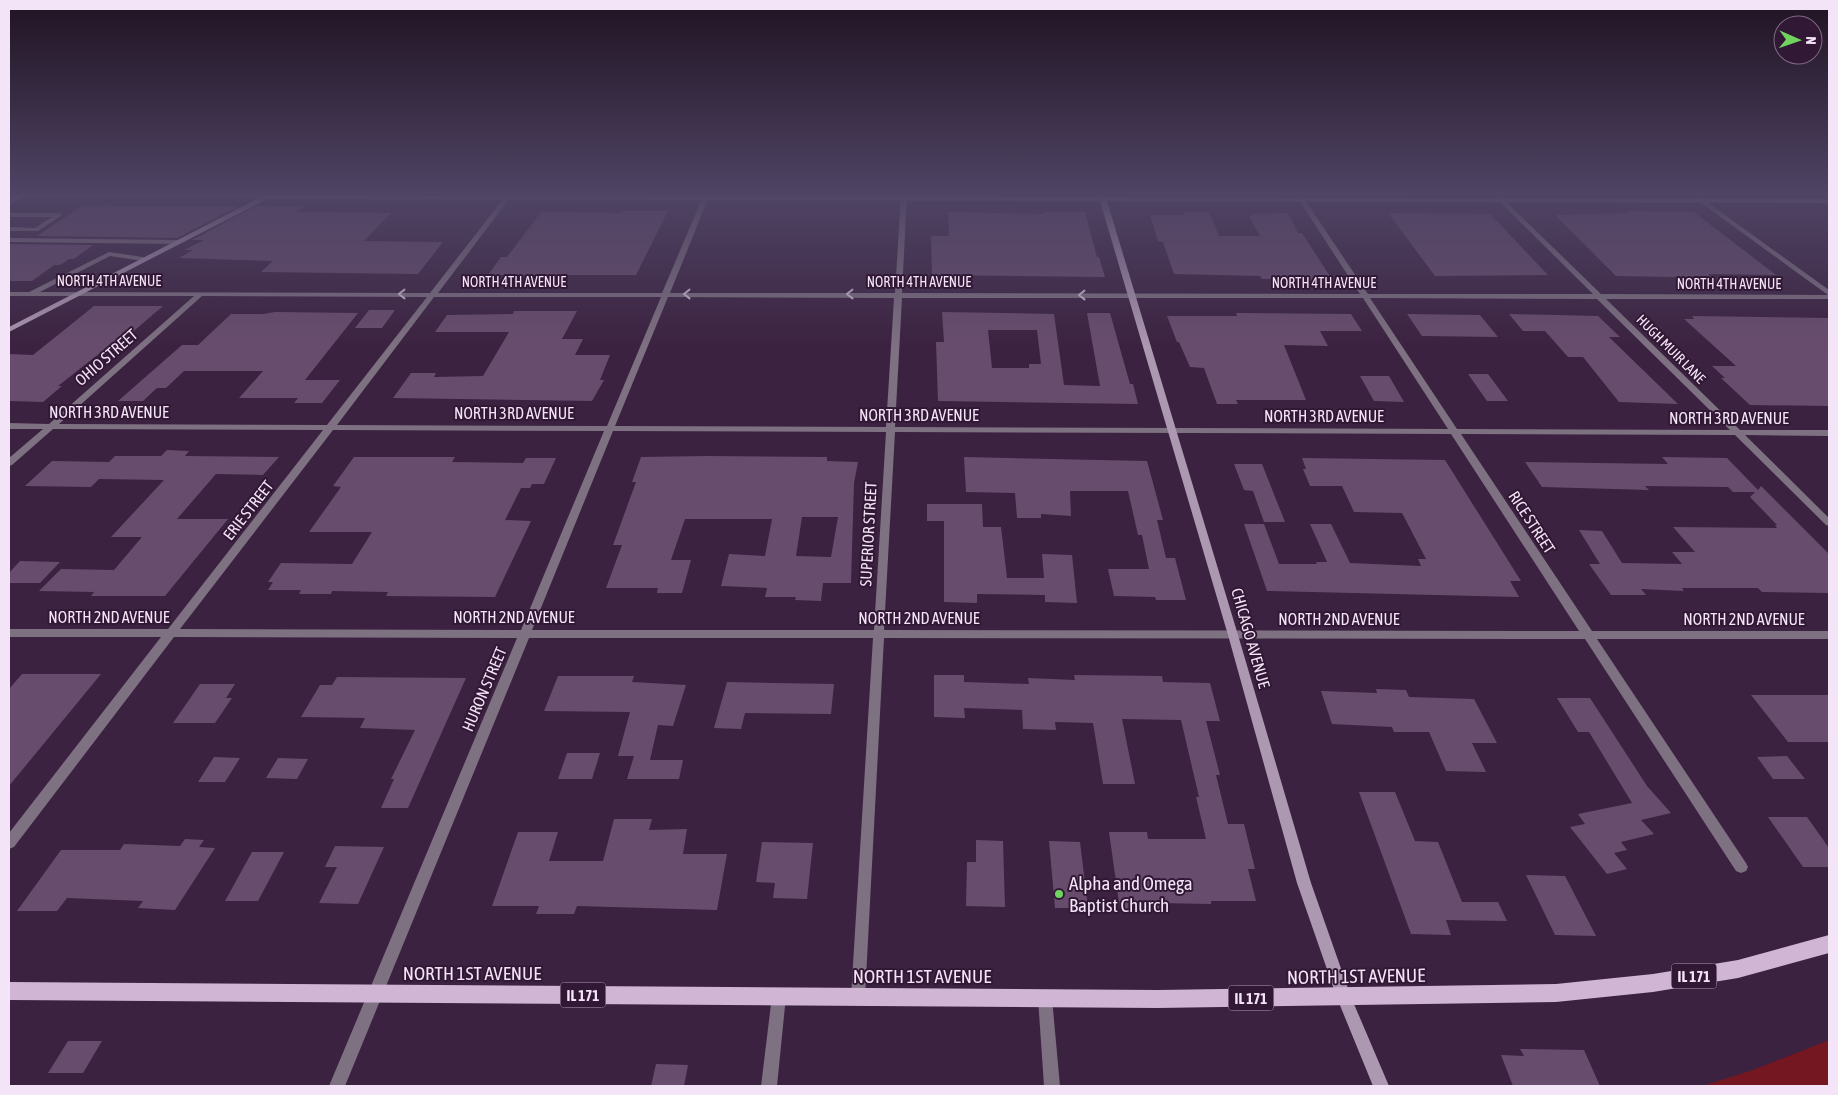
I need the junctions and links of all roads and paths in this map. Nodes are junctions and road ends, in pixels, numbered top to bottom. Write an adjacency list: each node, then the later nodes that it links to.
1 (173, 245): 9 (street)
2 (470, 245): 14 (street, ERIE STREET)
3 (686, 245): 15 (street, HURON STREET)
4 (901, 245): 16 (street, SUPERIOR STREET)
5 (1117, 245): 17 (street, CHICAGO AVENUE)
6 (1332, 245): 19 (street, RICE STREET)
7 (1548, 245): 20 (street, HUGH MUIR LANE)
8 (1761, 245): 18 (street)
9 (144, 260): 11 (street); 12 (street)
10 (9, 294): 11 (street, NORTH 4TH AVENUE)
11 (29, 294): 12 (street, NORTH 4TH AVENUE)
12 (76, 294): 13 (street, NORTH 4TH AVENUE); 21 (street)
13 (200, 294): 14 (street, NORTH 4TH AVENUE, one-way to 13); 23 (street, OHIO STREET)
14 (433, 294): 15 (street, NORTH 4TH AVENUE); 24 (street, ERIE STREET)
15 (666, 294): 16 (street, NORTH 4TH AVENUE, one-way to 15); 25 (street, HURON STREET)
16 (898, 294): 17 (street, NORTH 4TH AVENUE, one-way to 16); 26 (street, SUPERIOR STREET)
17 (1131, 295): 19 (street, NORTH 4TH AVENUE); 27 (street, CHICAGO AVENUE)
18 (1829, 295): 20 (street, NORTH 4TH AVENUE)
19 (1365, 296): 20 (street, NORTH 4TH AVENUE); 28 (street, RICE STREET)
20 (1599, 296): 29 (street, HUGH MUIR LANE)
21 (9, 330)
22 (9, 426): 23 (street, NORTH 3RD AVENUE)
23 (50, 426): 24 (street, NORTH 3RD AVENUE); 31 (street, OHIO STREET)
24 (330, 428): 25 (street, NORTH 3RD AVENUE); 34 (street, ERIE STREET)
25 (610, 429): 26 (street, NORTH 3RD AVENUE); 35 (street, HURON STREET)
26 (891, 430): 27 (street, NORTH 3RD AVENUE); 36 (street, SUPERIOR STREET)
27 (1174, 431): 28 (street, NORTH 3RD AVENUE); 37 (street, CHICAGO AVENUE)
28 (1455, 432): 29 (street, NORTH 3RD AVENUE); 38 (street, RICE STREET)
29 (1738, 433): 30 (street, NORTH 3RD AVENUE); 32 (street, HUGH MUIR LANE)
30 (1829, 433)
31 (9, 463)
32 (1829, 523)
33 (9, 633): 34 (street, NORTH 2ND AVENUE)
34 (171, 633): 35 (street, NORTH 2ND AVENUE); 40 (street, ERIE STREET)
35 (525, 634): 36 (street, NORTH 2ND AVENUE); 44 (street, HURON STREET)
36 (879, 634): 37 (street, NORTH 2ND AVENUE); 46 (street, SUPERIOR STREET)
37 (1233, 635): 38 (street, NORTH 2ND AVENUE); 48 (street, CHICAGO AVENUE)
38 (1588, 635): 39 (street, NORTH 2ND AVENUE); 41 (street, RICE STREET)
39 (1829, 636)
40 (9, 844)
41 (1741, 867)
42 (1829, 944): 48 (main road, NORTH 1ST AVENUE / IL 171)
43 (9, 991): 44 (main road, NORTH 1ST AVENUE / IL 171)
44 (375, 993): 45 (main road, NORTH 1ST AVENUE / IL 171); 49 (street, HURON STREET)
45 (779, 996): 46 (main road, NORTH 1ST AVENUE / IL 171); 50 (street)
46 (858, 997): 47 (main road, NORTH 1ST AVENUE / IL 171)
47 (1045, 998): 48 (main road, NORTH 1ST AVENUE / IL 171); 51 (street)
48 (1344, 998): 52 (street, CHICAGO AVENUE)
49 (337, 1086)
50 (769, 1086)
51 (1052, 1086)
52 (1381, 1086)

